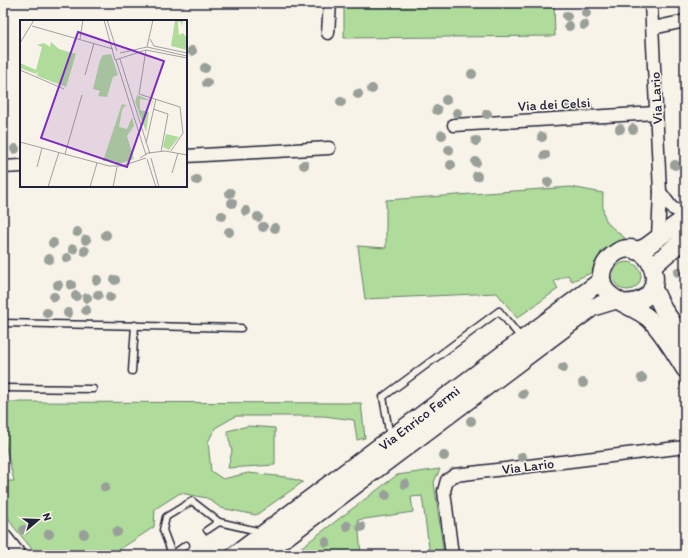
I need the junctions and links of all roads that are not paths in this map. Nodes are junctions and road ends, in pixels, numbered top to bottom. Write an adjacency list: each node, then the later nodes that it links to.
1 (330, 3): 5 (street)
2 (651, 3): 4 (street, Via Lario)
3 (685, 21): 4 (street)
4 (653, 28): 6 (street, Via Lario)
5 (328, 34)
6 (656, 113): 7 (street, Via dei Celsi); 12 (street, Via Lario)
7 (454, 125)
8 (329, 148): 9 (street)
9 (187, 156)
10 (20, 166): 11 (street)
11 (3, 167)
12 (660, 192): 13 (street); 15 (street, Via Lario)
13 (685, 214)
14 (685, 218): 15 (street)
15 (658, 238): 17 (street)
16 (685, 238): 18 (street)
17 (637, 251): 18 (street); 19 (street)
18 (653, 266): 20 (street)
19 (602, 280): 21 (street); 25 (street, Via Enrico Fermi)
20 (653, 288): 21 (street); 26 (street)
21 (620, 301): 27 (street); 41 (street, Via Enrico Fermi)
22 (3, 323): 23 (lane)
23 (135, 325): 24 (lane); 28 (lane)
24 (241, 328)
25 (523, 341): 31 (street, Via Enrico Fermi); 31 (lane)
26 (685, 341)
27 (685, 369)
28 (132, 371)
29 (3, 388): 30 (lane)
30 (93, 390)
31 (390, 440): 35 (street, Via Enrico Fermi)
32 (685, 447): 42 (street, Via Lario)
33 (219, 522): 34 (lane); 35 (lane); 38 (lane)
34 (207, 530)
35 (265, 533): 40 (street, Via Enrico Fermi)
36 (3, 534): 39 (street)
37 (186, 545): 38 (lane)
38 (172, 554)
39 (20, 555)
40 (235, 555)
41 (262, 555)
42 (452, 555)

